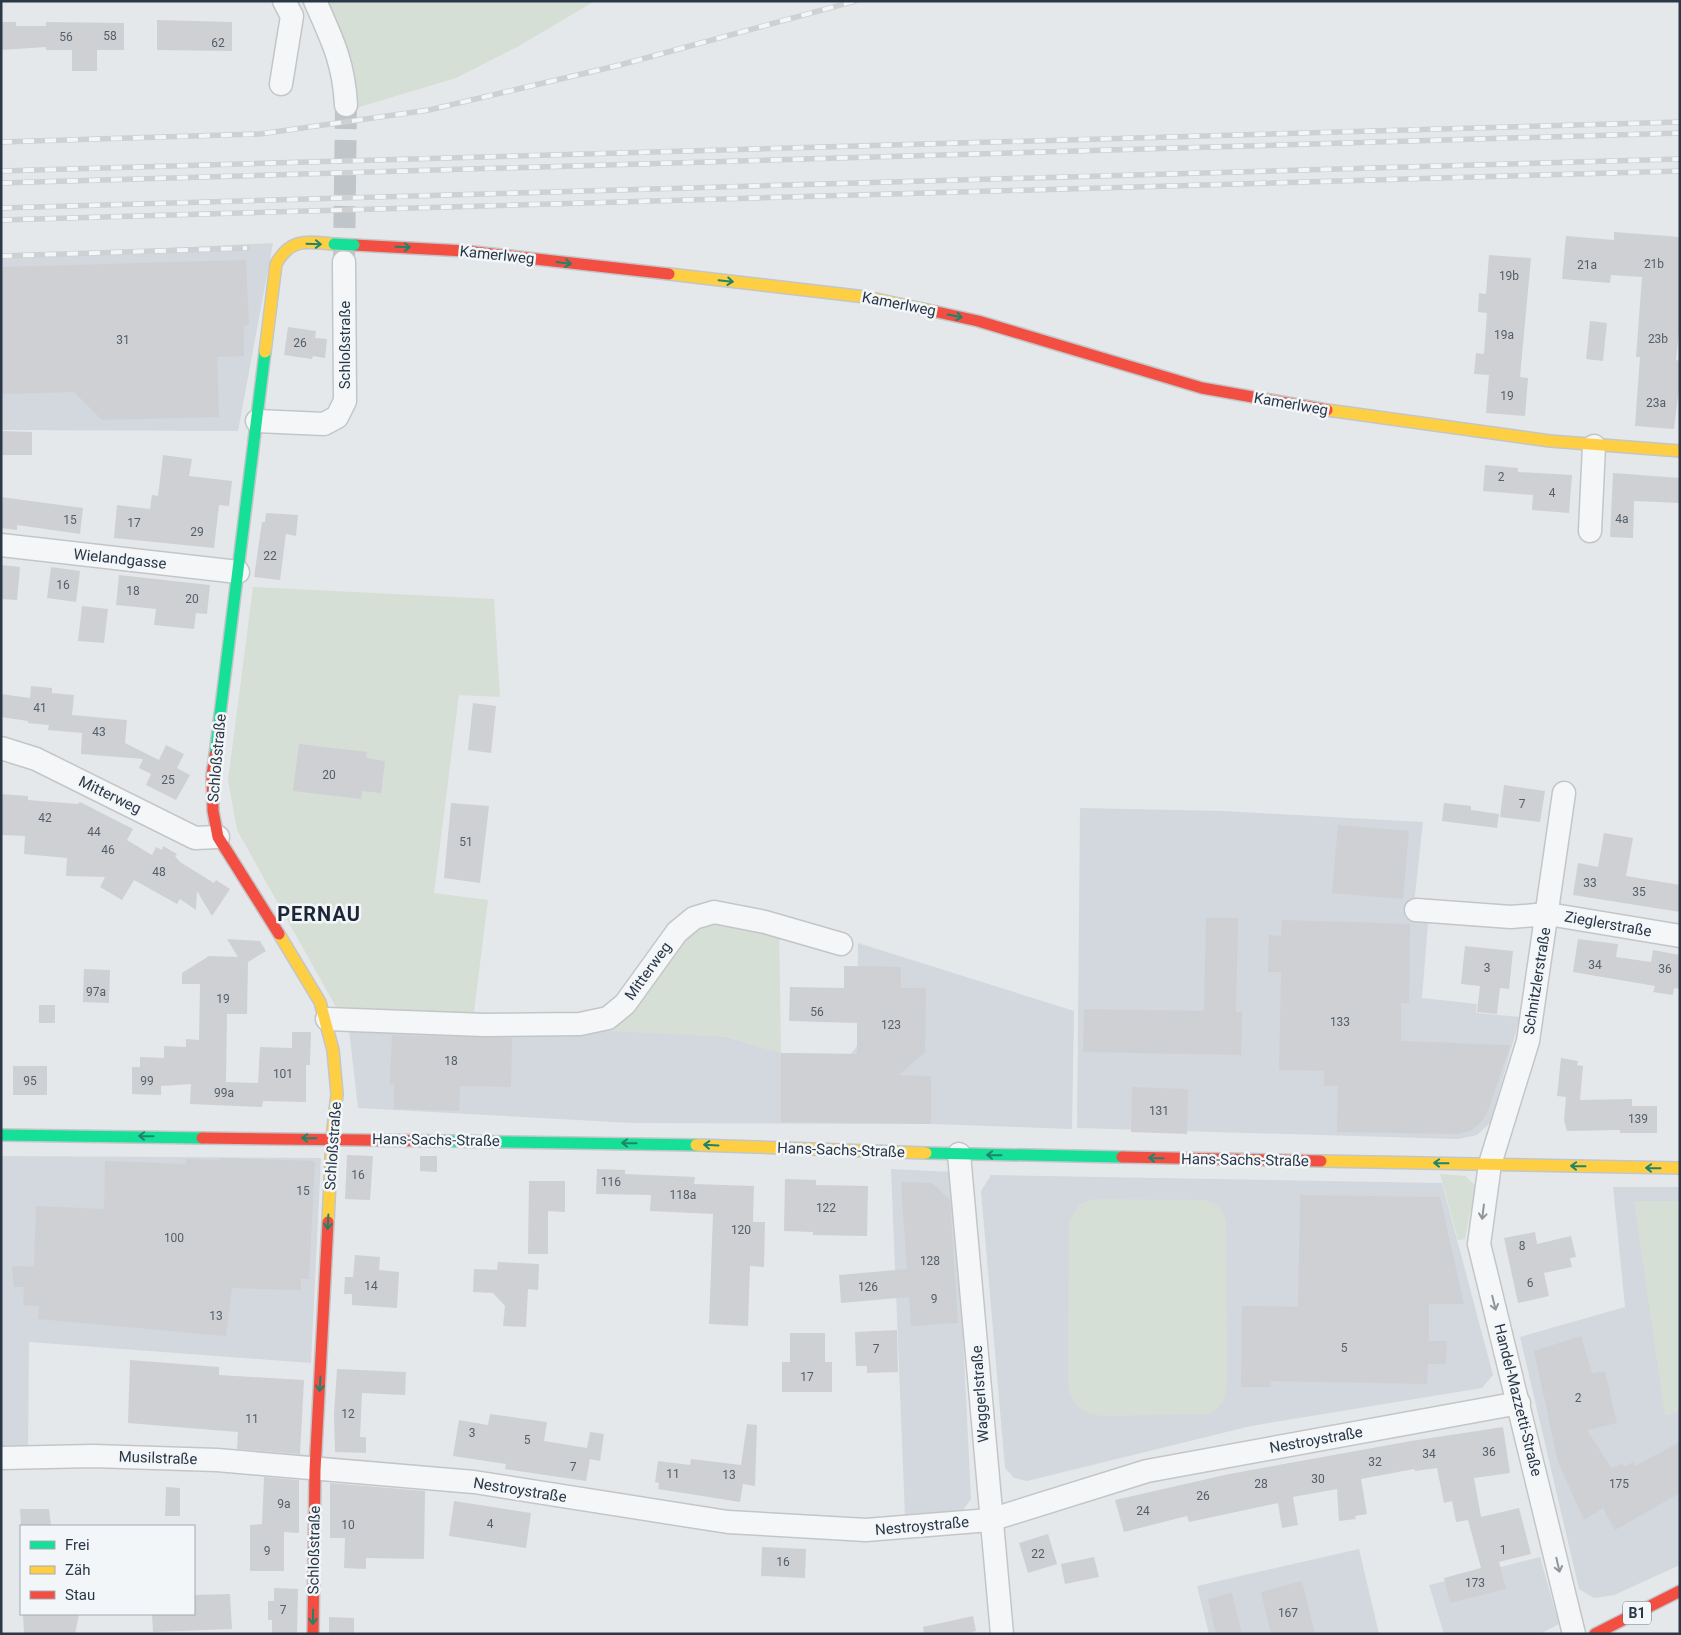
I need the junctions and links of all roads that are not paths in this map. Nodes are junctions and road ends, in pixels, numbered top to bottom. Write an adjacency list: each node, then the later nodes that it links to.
1 (284, 1): 3 (street)
2 (315, 1): 4 (street)
3 (281, 84)
4 (346, 105)
5 (344, 250): 6 (street, Kamerlweg, one-way to 5); 6 (street, Schloßstraße); 7 (street, Kamerlweg, one-way to 7)
6 (257, 422): 11 (street, Schloßstraße)
7 (1594, 446): 8 (street, Kamerlweg); 9 (street)
8 (1680, 451)
9 (1590, 531)
10 (1, 545): 11 (street, Wielandgasse)
11 (238, 572): 14 (street, Schloßstraße)
12 (1, 748): 14 (street, Mitterweg)
13 (1564, 793): 16 (street, Schnitzlerstraße)
14 (218, 837): 19 (street, Schloßstraße)
15 (1416, 910): 16 (street, Zieglerstraße)
16 (1548, 914): 17 (street, Zieglerstraße); 23 (street, Schnitzlerstraße)
17 (1680, 936)
18 (841, 944): 19 (street, Mitterweg)
19 (327, 1020): 21 (street, Schloßstraße)
20 (1, 1135): 21 (street, Hans-Sachs-Straße, one-way to 20)
21 (332, 1138): 22 (street, Hans-Sachs-Straße, one-way to 21); 27 (street, Schloßstraße, one-way to 27)
22 (959, 1154): 23 (street, Hans-Sachs-Straße, one-way to 22); 28 (street, Waggerlstraße)
23 (1490, 1164): 24 (street, Hans-Sachs-Straße, one-way to 23); 25 (street, Handel-Mazzetti-Straße, one-way to 25)
24 (1680, 1168)
25 (1519, 1403): 28 (street, Nestroystraße); 32 (street, Handel-Mazzetti-Straße, one-way to 32)
26 (1, 1458): 27 (street, Musilstraße)
27 (315, 1470): 28 (street, Nestroystraße); 30 (street, Schloßstraße, one-way to 30)
28 (990, 1520): 31 (street, Waggerlstraße)
29 (1679, 1592): 33 (street, B1)
30 (313, 1634)
31 (1002, 1634)
32 (1574, 1634)
33 (1595, 1634)

